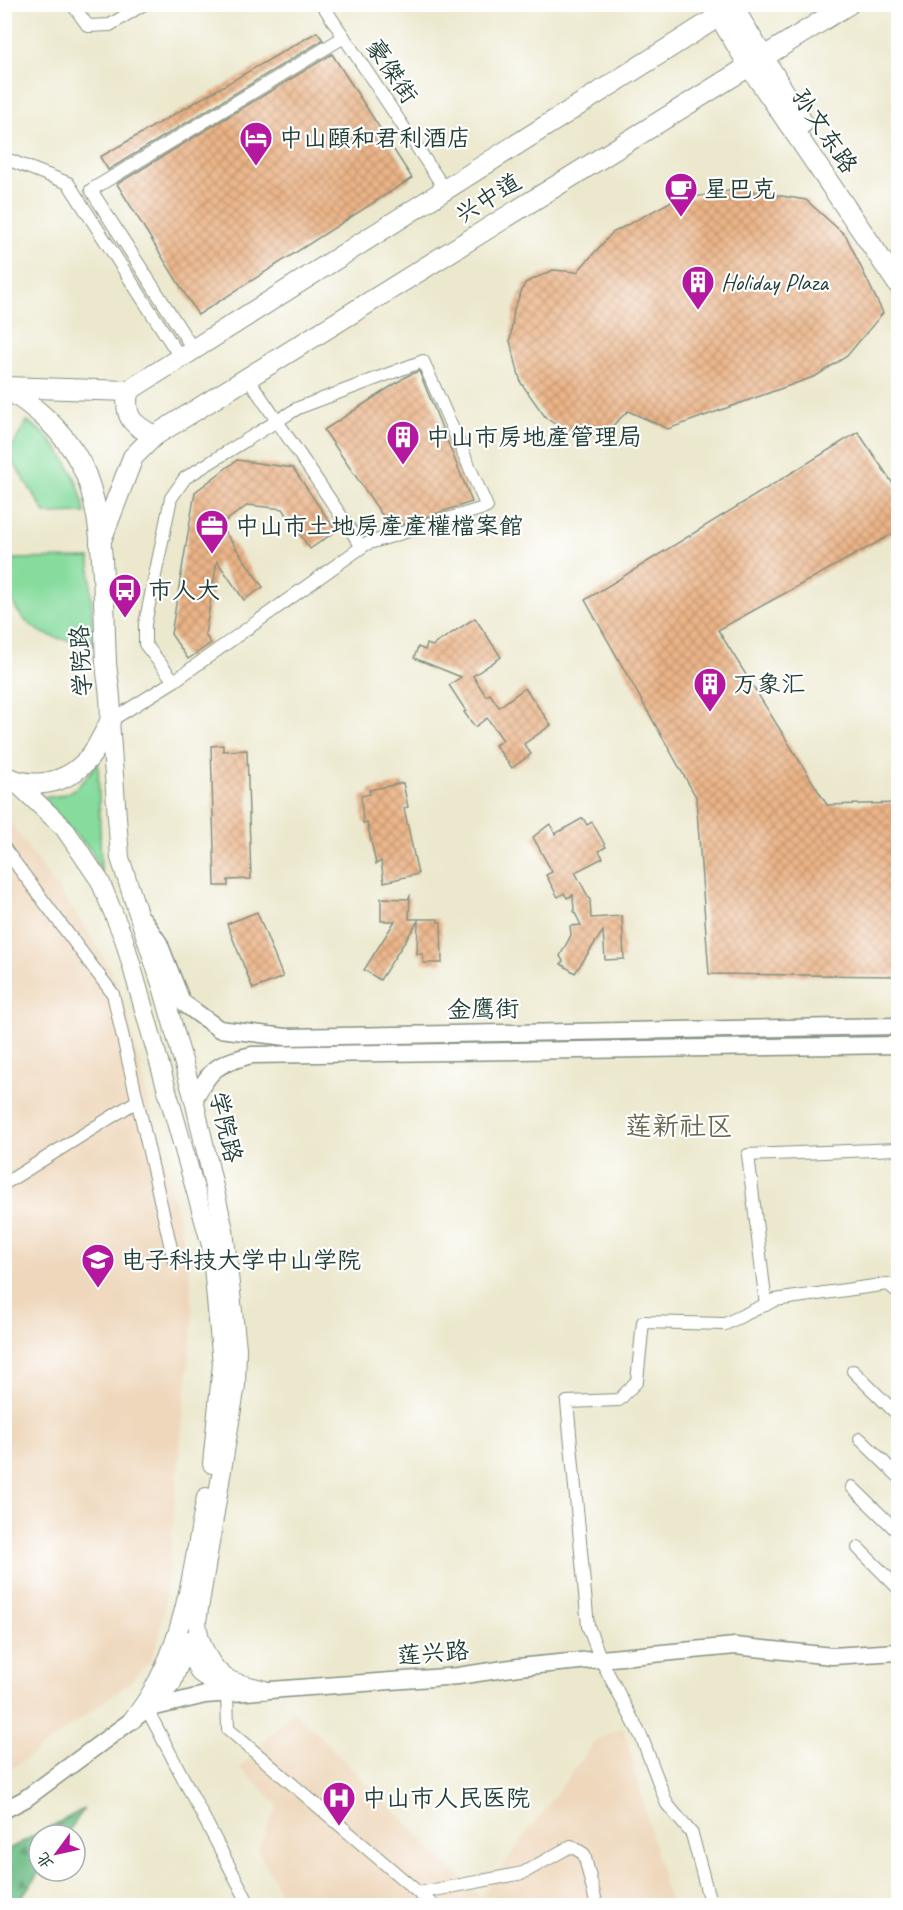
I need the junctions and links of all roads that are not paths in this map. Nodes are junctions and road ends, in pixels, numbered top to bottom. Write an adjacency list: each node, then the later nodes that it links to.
1 (72, 4): 2 (street)
2 (144, 4)
3 (322, 4): 6 (street, 豪傑街)
4 (849, 4): 7 (main road, 兴中道)
5 (727, 7): 7 (main road, 孙文东路); 9 (main road, 兴中道)
6 (344, 37): 9 (street, 豪傑街); 12 (street)
7 (757, 63): 10 (main road, 孙文东路); 11 (main road, 孙文东路); 13 (main road, 兴中道)
8 (4, 158): 12 (street)
9 (446, 191): 12 (main road, 兴中道)
10 (898, 263)
11 (898, 284)
12 (186, 353): 15 (main road, 兴中道)
13 (248, 378): 16 (main road, 兴中道); 18 (street)
14 (4, 387): 15 (main road); 17 (main road, 学院路)
15 (128, 391): 16 (main road)
16 (154, 436): 17 (main road, 兴中道)
17 (100, 543): 20 (main road, 学院路)
18 (362, 547): 19 (street); 19 (street)
19 (174, 681): 20 (street)
20 (110, 721): 21 (main road); 23 (main road, 学院路)
21 (8, 778): 41 (main road, 学院路)
22 (4, 848): 27 (street)
23 (136, 908): 24 (street, 金鹰街); 26 (main road, 学院路)
24 (898, 1026)
25 (898, 1045): 26 (street, 金鹰街)
26 (194, 1100): 41 (main road, 学院路)
27 (137, 1101): 29 (street); 30 (street)
28 (898, 1149): 32 (street)
29 (4, 1184)
30 (174, 1261)
31 (898, 1292): 32 (street)
32 (766, 1305): 44 (street)
33 (853, 1371): 34 (street)
34 (898, 1415)
35 (860, 1439): 36 (street)
36 (898, 1476)
37 (852, 1487): 38 (street)
38 (898, 1532)
39 (858, 1548): 40 (street)
40 (898, 1588)
41 (190, 1619): 42 (main road); 45 (main road, 学院路); 48 (main road)
42 (185, 1646): 46 (main road); 47 (main road)
43 (898, 1652): 44 (street, 莲兴路)
44 (601, 1660): 45 (street, 莲兴路); 54 (street)
45 (265, 1690): 46 (street, 莲兴路)
46 (227, 1693): 47 (street, 莲兴路); 50 (street)
47 (147, 1709): 48 (street, 莲兴路); 51 (street)
48 (132, 1720): 49 (street, 莲兴路)
49 (4, 1810)
50 (419, 1893): 52 (street); 53 (street)
51 (250, 1905)
52 (434, 1905)
53 (597, 1905)
54 (711, 1905)
55 (851, 1905): 56 (street)
56 (857, 1905)

